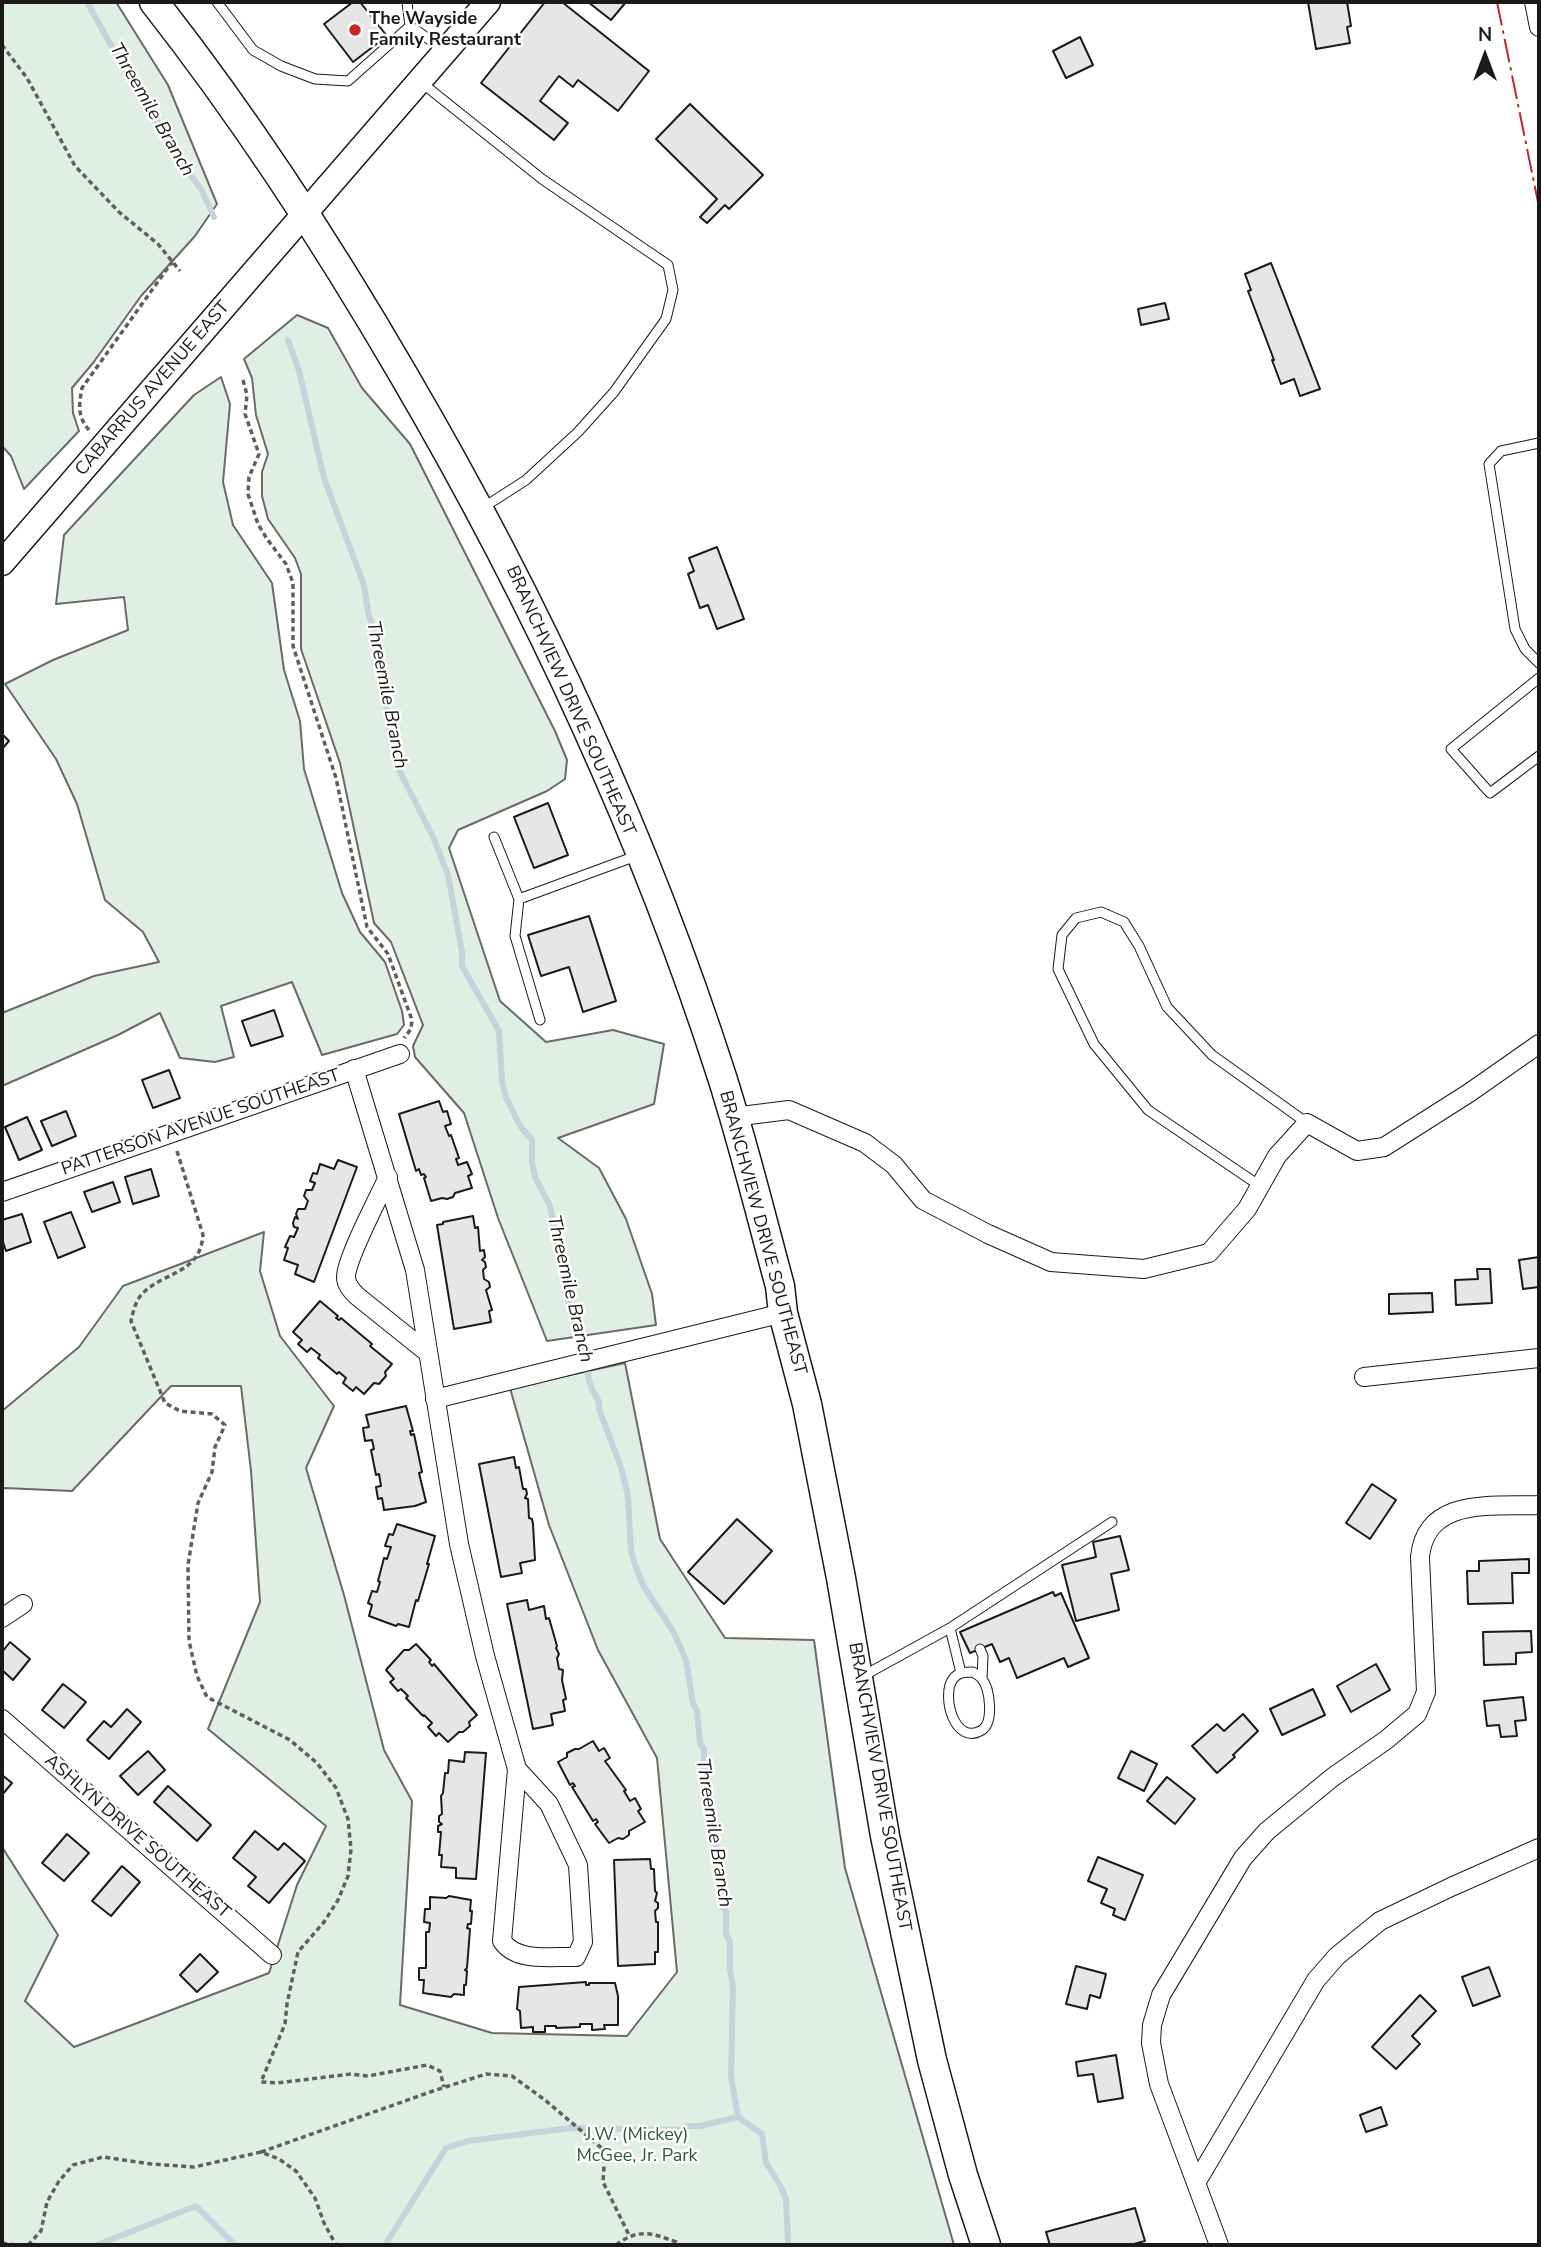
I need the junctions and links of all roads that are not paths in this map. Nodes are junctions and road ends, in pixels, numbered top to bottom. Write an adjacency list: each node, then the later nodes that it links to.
1 (154, 2): 10 (main road, BRANCHVIEW DRIVE SOUTHEAST)
2 (217, 2): 6 (lane)
3 (407, 2): 6 (lane)
4 (488, 2): 8 (main road, CABARRUS AVENUE EAST)
5 (1534, 2): 7 (street)
6 (410, 26): 8 (lane)
7 (1539, 27)
8 (445, 51): 9 (main road, CABARRUS AVENUE EAST)
9 (419, 81): 10 (main road, CABARRUS AVENUE EAST); 12 (lane)
10 (304, 214): 12 (main road, BRANCHVIEW DRIVE SOUTHEAST); 13 (main road, CABARRUS AVENUE EAST)
11 (1539, 443): 14 (lane)
12 (479, 510): 18 (main road, BRANCHVIEW DRIVE SOUTHEAST)
13 (2, 563)
14 (1539, 663)
15 (1539, 678): 16 (lane)
16 (1539, 756)
17 (494, 837): 19 (lane)
18 (640, 855): 19 (lane); 24 (main road, BRANCHVIEW DRIVE SOUTHEAST)
19 (519, 899): 20 (lane)
20 (540, 1020)
21 (1539, 1044): 25 (street)
22 (402, 1046): 23 (street, PATTERSON AVENUE SOUTHEAST)
23 (354, 1069): 26 (street); 28 (street, PATTERSON AVENUE SOUTHEAST)
24 (733, 1117): 27 (street); 29 (main road, BRANCHVIEW DRIVE SOUTHEAST)
25 (1307, 1123): 27 (street); 27 (lane)
26 (388, 1177): 30 (street); 30 (street)
27 (1259, 1186)
28 (2, 1192)
29 (783, 1314): 33 (street); 43 (main road, BRANCHVIEW DRIVE SOUTHEAST)
30 (428, 1353): 33 (street)
31 (1539, 1358): 32 (street)
32 (1364, 1377)
33 (435, 1399): 46 (street)
34 (1539, 1505): 49 (street)
35 (1112, 1522): 37 (lane)
36 (23, 1604): 38 (street)
37 (969, 1615): 39 (lane); 40 (lane)
38 (2, 1618)
39 (973, 1627)
40 (950, 1628): 42 (lane); 43 (lane)
41 (981, 1649): 44 (lane)
42 (961, 1673): 44 (lane); 44 (lane)
43 (858, 1678): 50 (main road, BRANCHVIEW DRIVE SOUTHEAST)
44 (982, 1678)
45 (2, 1718): 48 (street, ASHLYN DRIVE SOUTHEAST)
46 (517, 1769): 46 (street)
47 (1539, 1848): 49 (street)
48 (272, 1955)
49 (1196, 2183): 51 (street)
50 (986, 2245)
51 (1219, 2245)

